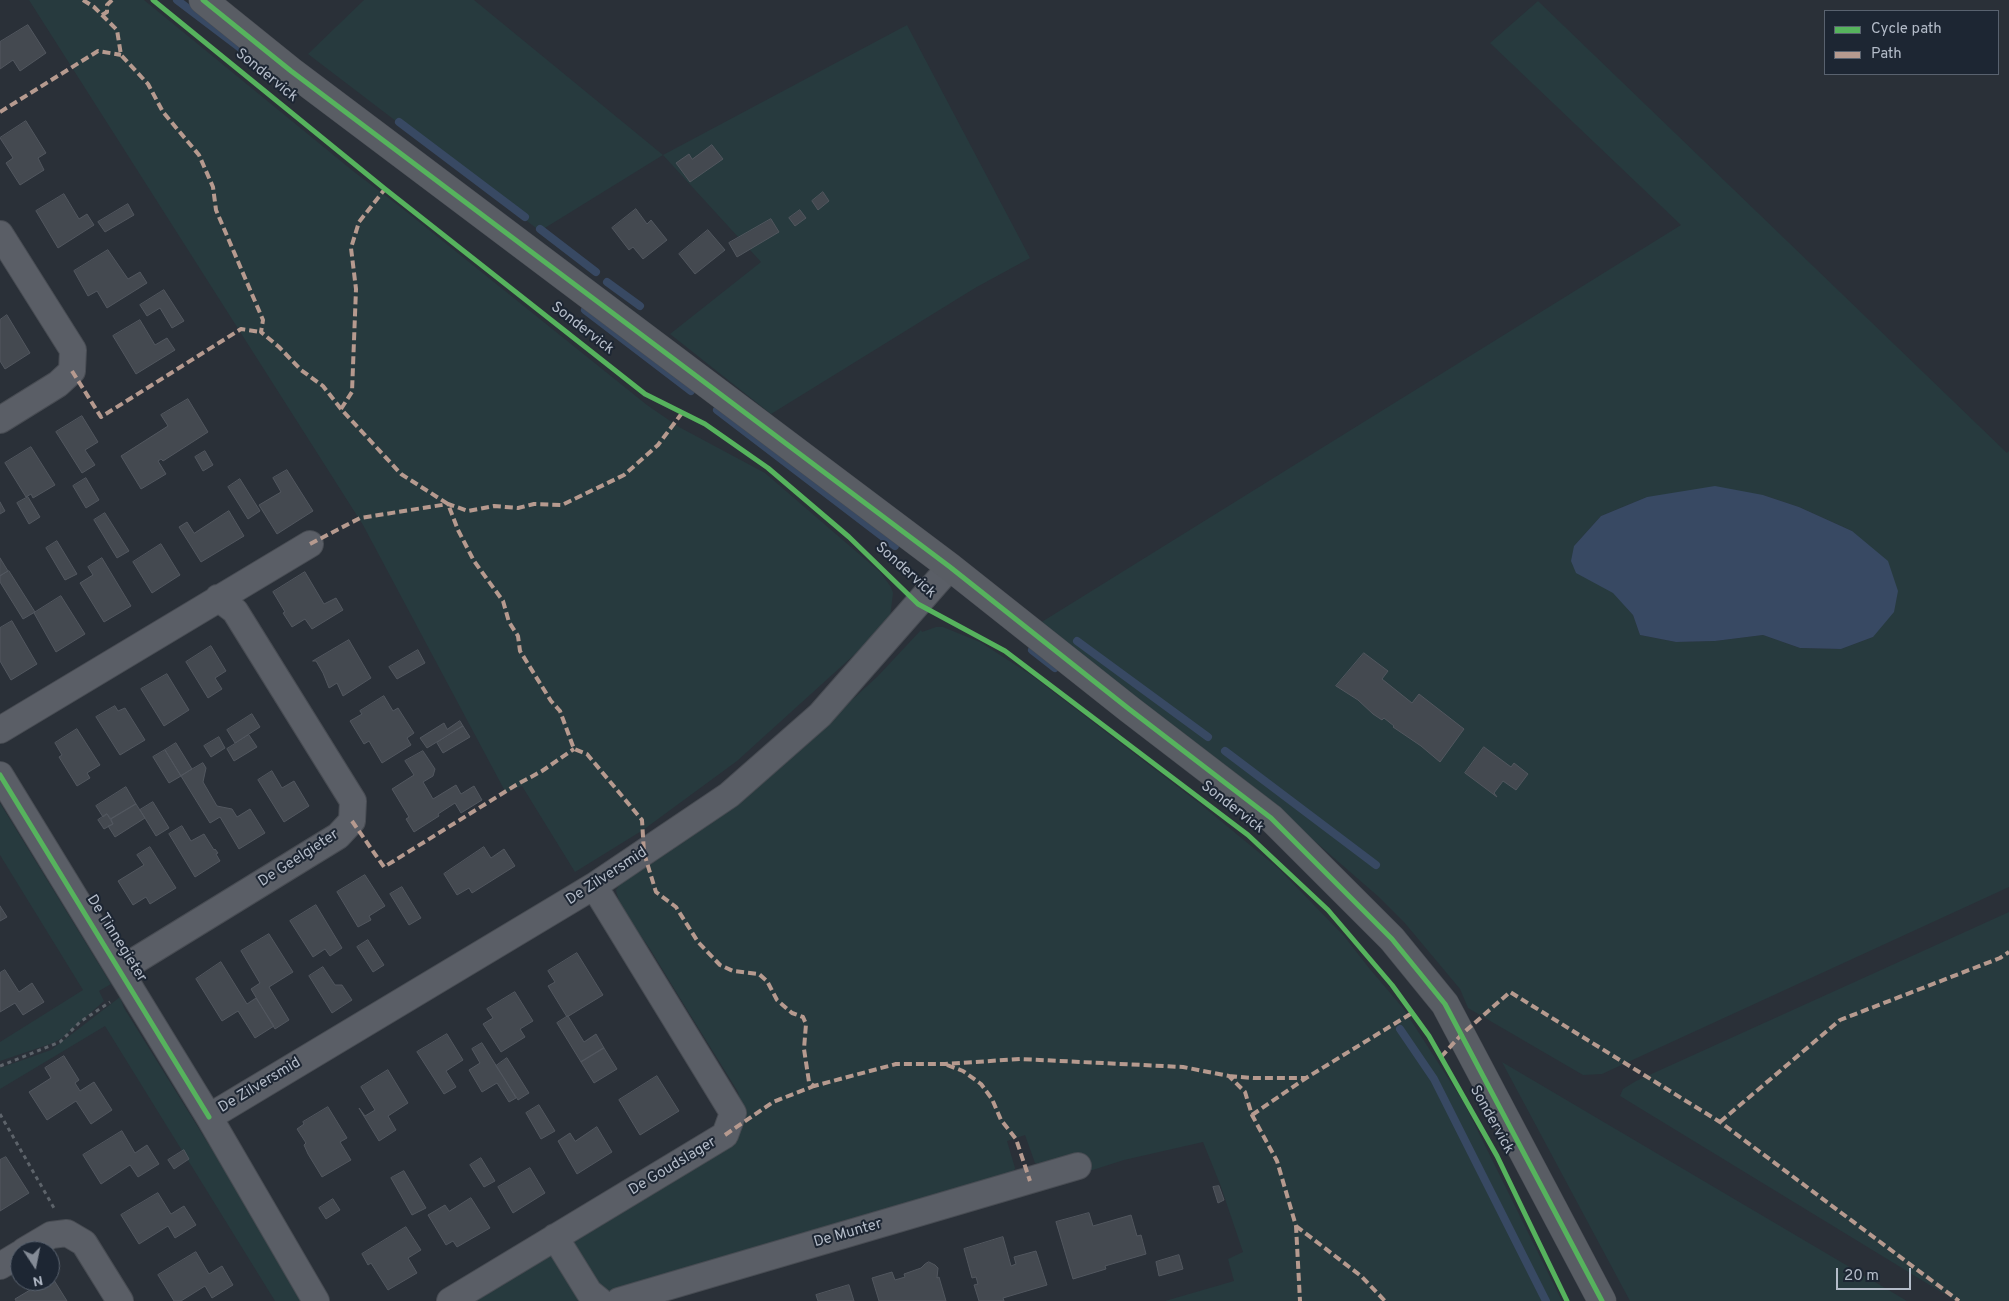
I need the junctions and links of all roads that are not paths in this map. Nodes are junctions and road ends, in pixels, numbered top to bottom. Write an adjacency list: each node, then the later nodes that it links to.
1 (203, 0): 5 (street, Sondervick)
2 (0, 234): 3 (street)
3 (0, 420)
4 (310, 544): 6 (street)
5 (950, 567): 9 (street, De Zilversmid); 20 (street, Sondervick)
6 (218, 598): 7 (street); 10 (street, De Geelgieter)
7 (0, 730)
8 (0, 775): 10 (street, De Tinnegieter)
9 (594, 886): 11 (street, De Zilversmid); 13 (street, De Goudslager)
10 (126, 979): 11 (street, De Tinnegieter)
11 (209, 1117): 16 (street, De Tinnegieter)
12 (1078, 1166): 19 (street, De Munter)
13 (556, 1237): 17 (street, De Goudslager); 18 (street)
14 (41, 1241): 15 (street)
15 (120, 1301)
16 (316, 1301)
17 (450, 1301)
18 (600, 1301)
19 (619, 1301)
20 (1602, 1301)

